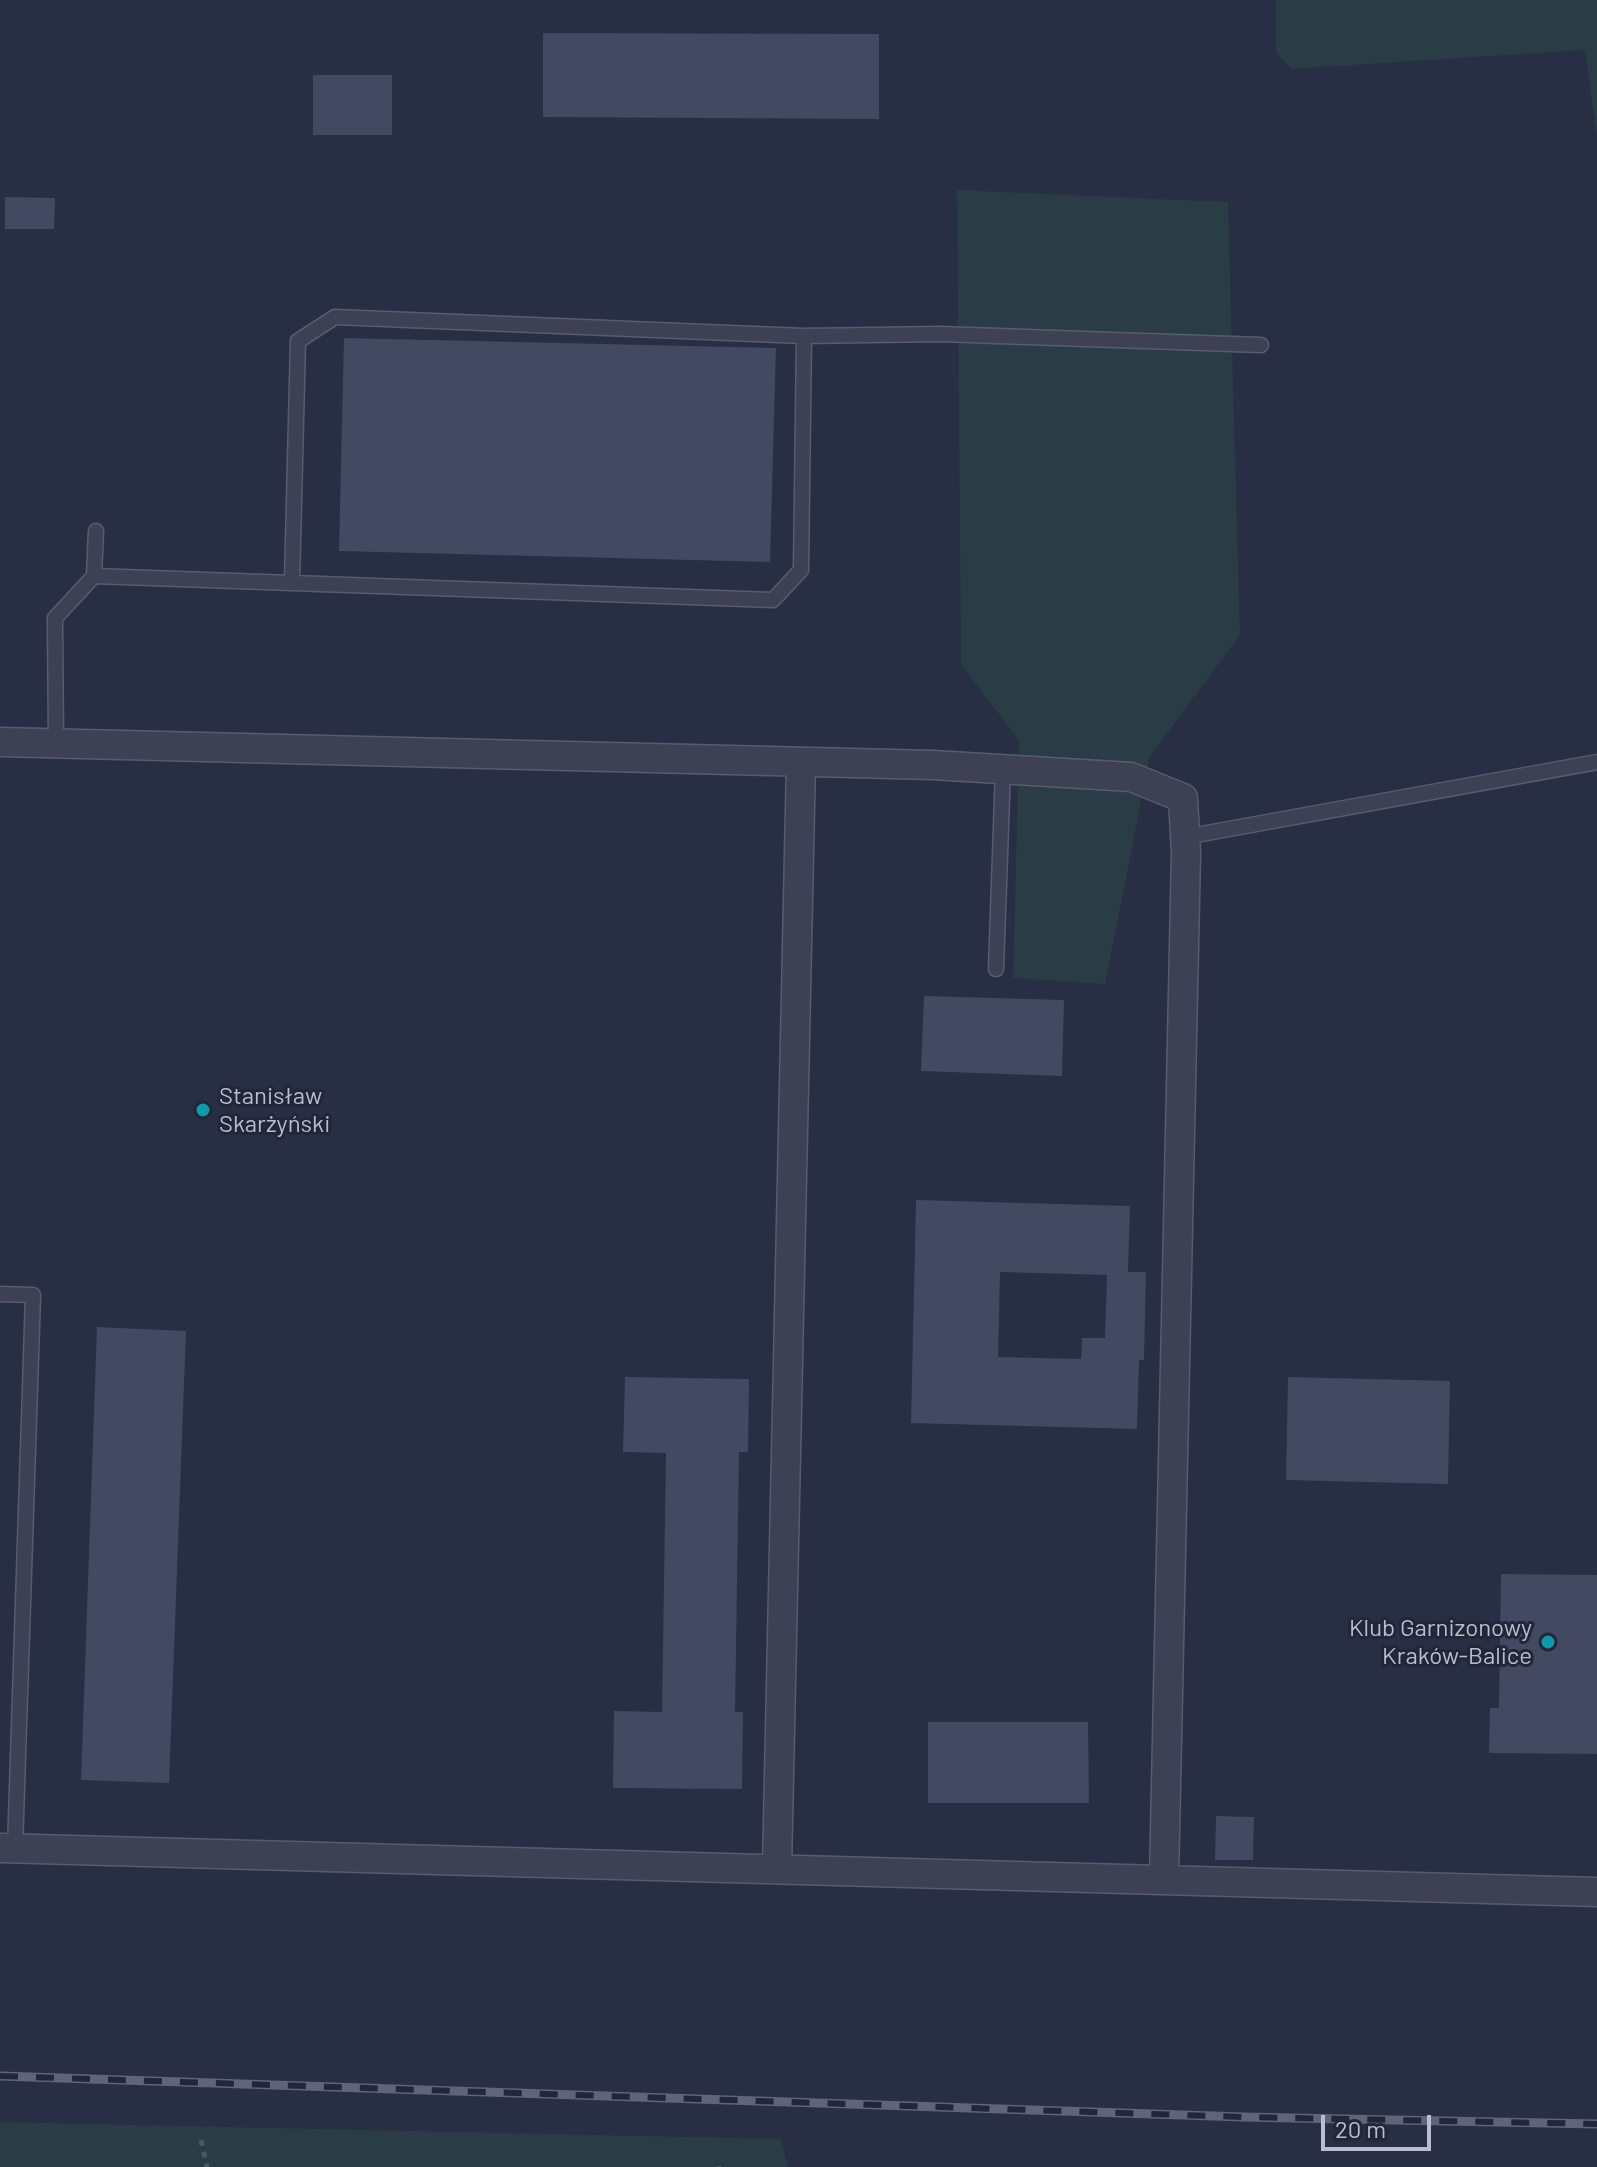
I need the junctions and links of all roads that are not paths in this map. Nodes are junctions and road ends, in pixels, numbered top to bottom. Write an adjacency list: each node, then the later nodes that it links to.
1 (804, 336): 2 (lane); 5 (lane); 5 (lane)
2 (1261, 345)
3 (96, 531): 4 (lane)
4 (94, 576): 5 (lane); 7 (lane)
5 (292, 582)
6 (0, 742): 7 (street)
7 (56, 743): 8 (street)
8 (801, 762): 10 (street); 15 (street)
9 (1597, 762): 11 (lane)
10 (1003, 769): 11 (street); 12 (lane)
11 (1185, 837): 16 (street)
12 (996, 969)
13 (0, 1294): 14 (lane)
14 (7, 1848): 15 (street)
15 (777, 1868): 16 (street)
16 (1164, 1879): 17 (street)
17 (1597, 1892)

